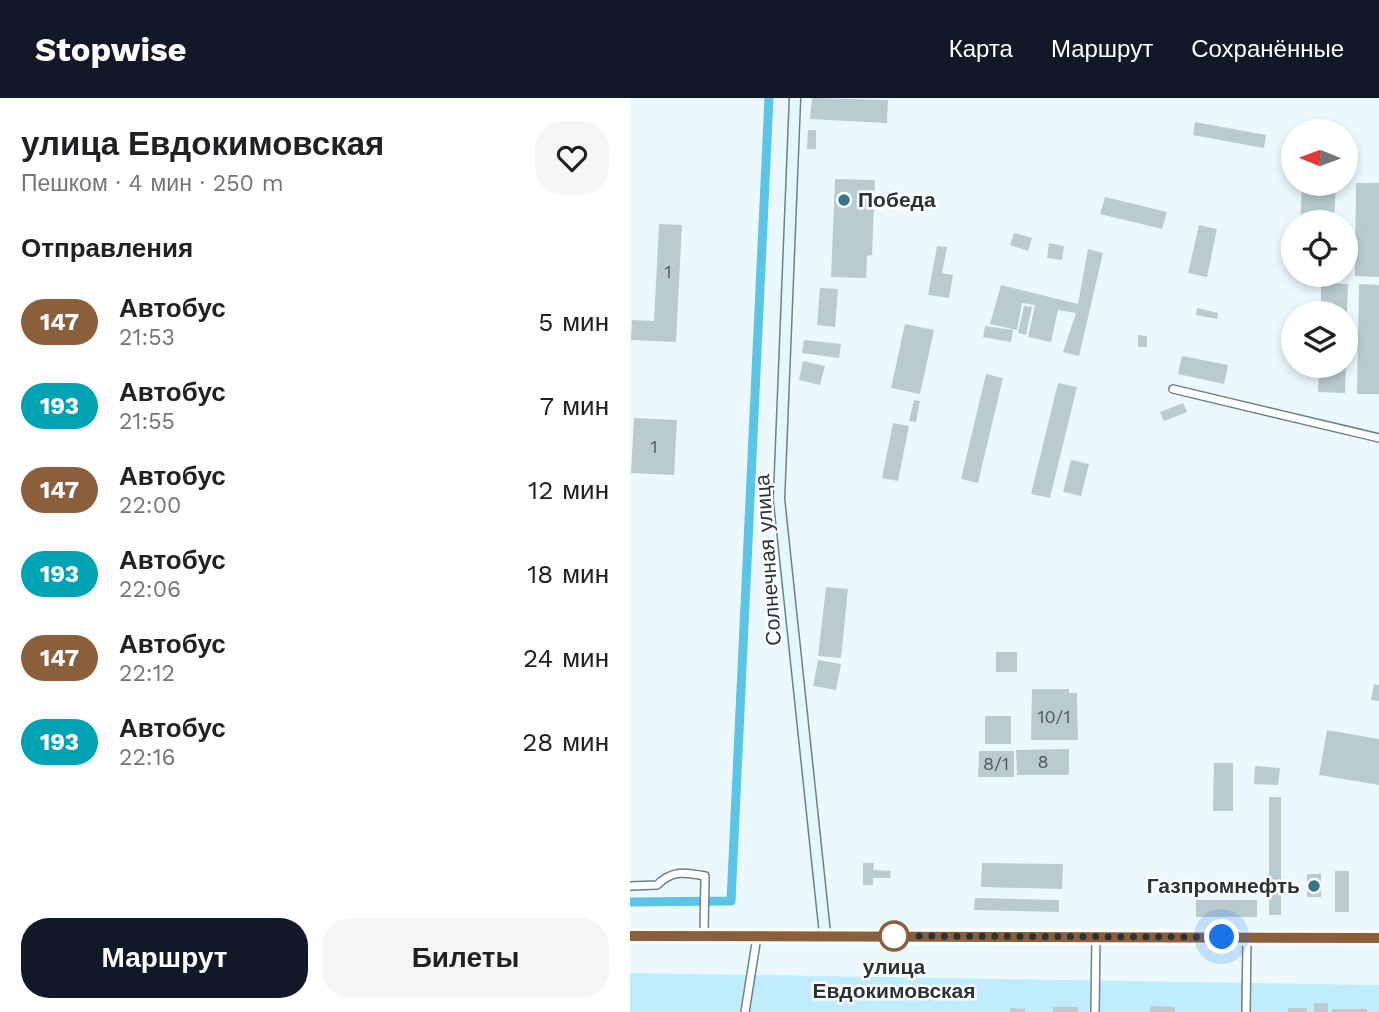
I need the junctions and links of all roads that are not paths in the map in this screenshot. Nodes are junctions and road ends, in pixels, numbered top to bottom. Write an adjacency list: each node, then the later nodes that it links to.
1 (796, 98): 6 (main road, Солнечная улица)
2 (1173, 389): 3 (street)
3 (1379, 438)
4 (630, 886): 5 (street)
5 (704, 934): 7 (main road); 8 (main road)
6 (825, 934): 8 (main road); 9 (main road)
7 (630, 936)
8 (757, 937): 12 (street)
9 (1096, 937): 10 (main road); 13 (street)
10 (1247, 937): 11 (main road); 14 (street)
11 (1379, 938)
12 (746, 1012)
13 (1095, 1012)
14 (1246, 1012)

